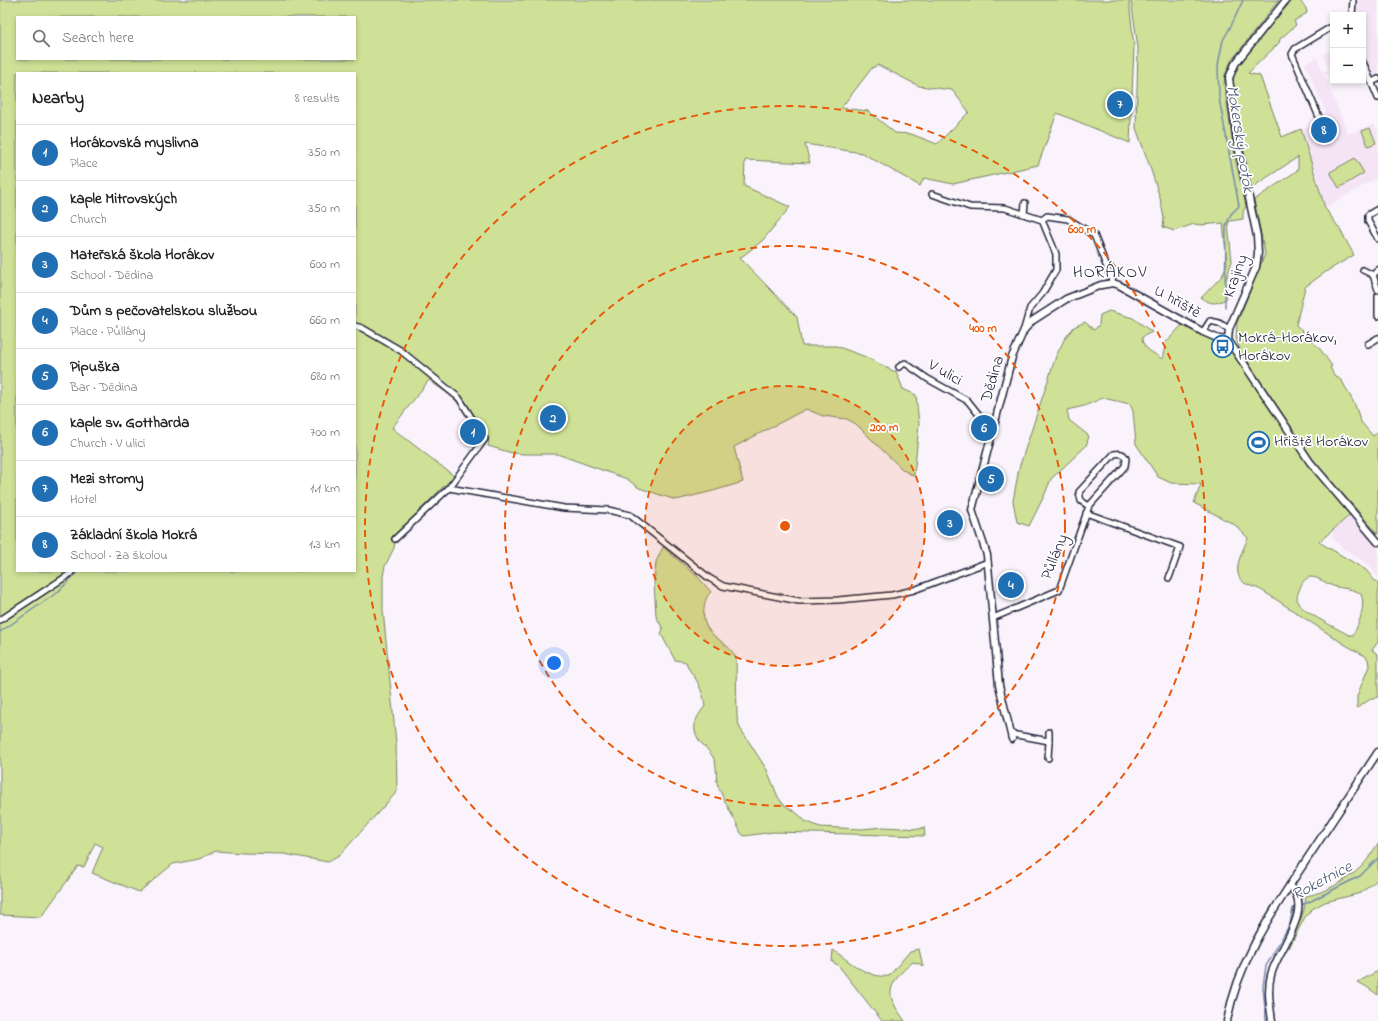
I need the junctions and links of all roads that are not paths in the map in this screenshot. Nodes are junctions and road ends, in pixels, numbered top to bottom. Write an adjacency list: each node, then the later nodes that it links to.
1 (1286, 0): 24 (street, Krajiny)
2 (1352, 0): 3 (street)
3 (1352, 12)
4 (1330, 28): 9 (street)
5 (1366, 69): 7 (street)
6 (1378, 79): 7 (street)
7 (1372, 82): 8 (street)
8 (1378, 98)
9 (1319, 117)
10 (932, 194): 13 (street)
11 (1026, 203): 13 (street)
12 (1378, 209): 15 (street)
13 (1024, 214): 14 (street)
14 (1042, 220): 19 (street); 25 (street)
15 (1378, 239)
16 (1363, 270): 18 (street)
17 (1378, 270): 18 (street)
18 (1373, 274): 20 (street)
19 (1113, 283): 25 (street, Dědina); 26 (street, U hřiště)
20 (1378, 290)
21 (1378, 296): 22 (street)
22 (1378, 316)
23 (356, 326): 32 (street)
24 (1229, 329): 26 (street, U hřiště); 28 (street, Krajiny)
25 (1024, 330): 31 (street, Dědina)
26 (1203, 332): 28 (street, U hřiště)
27 (1378, 338): 29 (street)
28 (1228, 340): 36 (street)
29 (1368, 344)
30 (899, 366): 31 (street, V ulici)
31 (994, 425): 37 (street, Dědina)
32 (448, 488): 35 (street); 37 (street)
33 (1089, 506): 33 (street, Půllány); 34 (street, Půllány)
34 (1086, 513): 39 (street); 40 (street, Půllány)
35 (395, 539)
36 (1378, 542)
37 (988, 562): 40 (street)
38 (71, 572): 41 (street)
39 (1169, 578)
40 (993, 618): 43 (street)
41 (0, 620)
42 (1049, 732): 44 (street)
43 (1012, 737): 44 (street)
44 (1049, 741): 46 (street)
45 (1378, 752): 47 (street)
46 (1048, 758)
47 (1290, 885): 48 (street); 49 (street)
48 (1227, 1021)
49 (1272, 1021)

